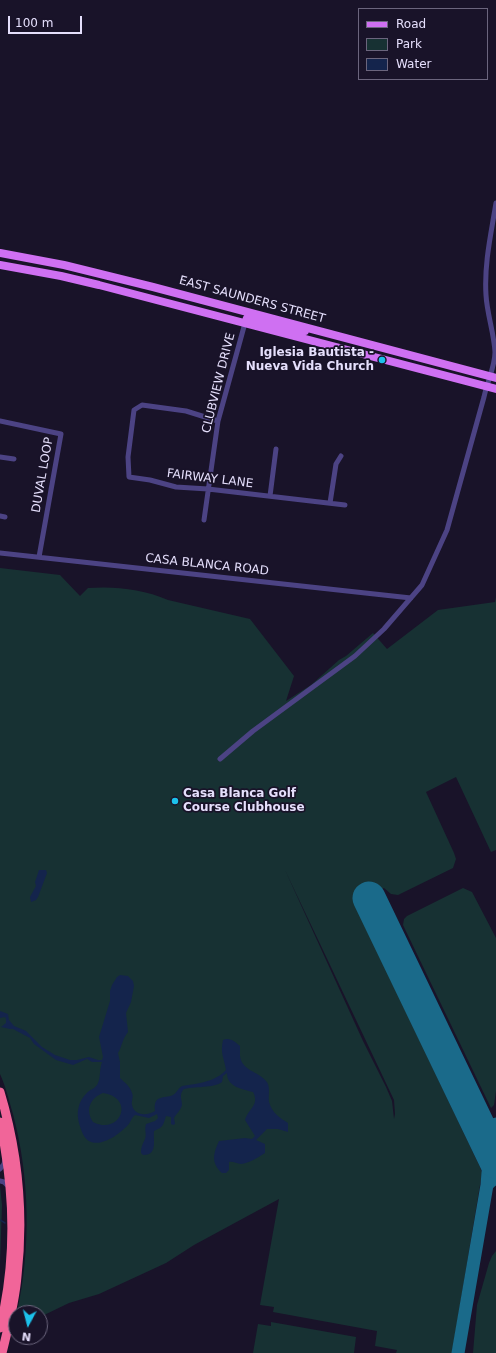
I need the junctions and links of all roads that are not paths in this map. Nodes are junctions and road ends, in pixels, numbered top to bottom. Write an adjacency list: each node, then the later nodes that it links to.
1 (496, 203): 8 (street)
2 (0, 253): 5 (main road, EAST SAUNDERS STREET)
3 (0, 265): 4 (main road, EAST SAUNDERS STREET)
4 (245, 323): 5 (main road); 6 (main road, EAST SAUNDERS STREET); 12 (street, CLUBVIEW DRIVE)
5 (320, 331): 7 (main road, EAST SAUNDERS STREET)
6 (315, 342): 7 (main road); 9 (main road, EAST SAUNDERS STREET)
7 (391, 350): 8 (main road, EAST SAUNDERS STREET)
8 (493, 377): 9 (street)
9 (486, 387): 10 (main road, EAST SAUNDERS STREET); 24 (street)
10 (496, 390)
11 (0, 421): 23 (street, DUVAL LOOP)
12 (218, 421): 17 (street, CLUBVIEW DRIVE); 17 (street, FAIRWAY LANE)
13 (276, 449): 18 (street)
14 (341, 456): 19 (street)
15 (0, 457): 16 (street)
16 (14, 459)
17 (208, 489): 18 (street, FAIRWAY LANE); 21 (street, CLUBVIEW DRIVE)
18 (270, 496): 19 (street, FAIRWAY LANE)
19 (330, 503): 20 (street, FAIRWAY LANE)
20 (345, 505)
21 (204, 520)
22 (0, 553): 23 (street, CASA BLANCA ROAD)
23 (39, 557): 24 (street, CASA BLANCA ROAD)
24 (411, 598): 25 (street)
25 (220, 760)
26 (0, 1092): 33 (highway)
27 (0, 1122): 28 (highway)
28 (6, 1154): 29 (street); 31 (highway)
29 (0, 1169)
30 (0, 1181): 31 (street)
31 (11, 1189): 32 (highway)
32 (0, 1328)
33 (2, 1353)

